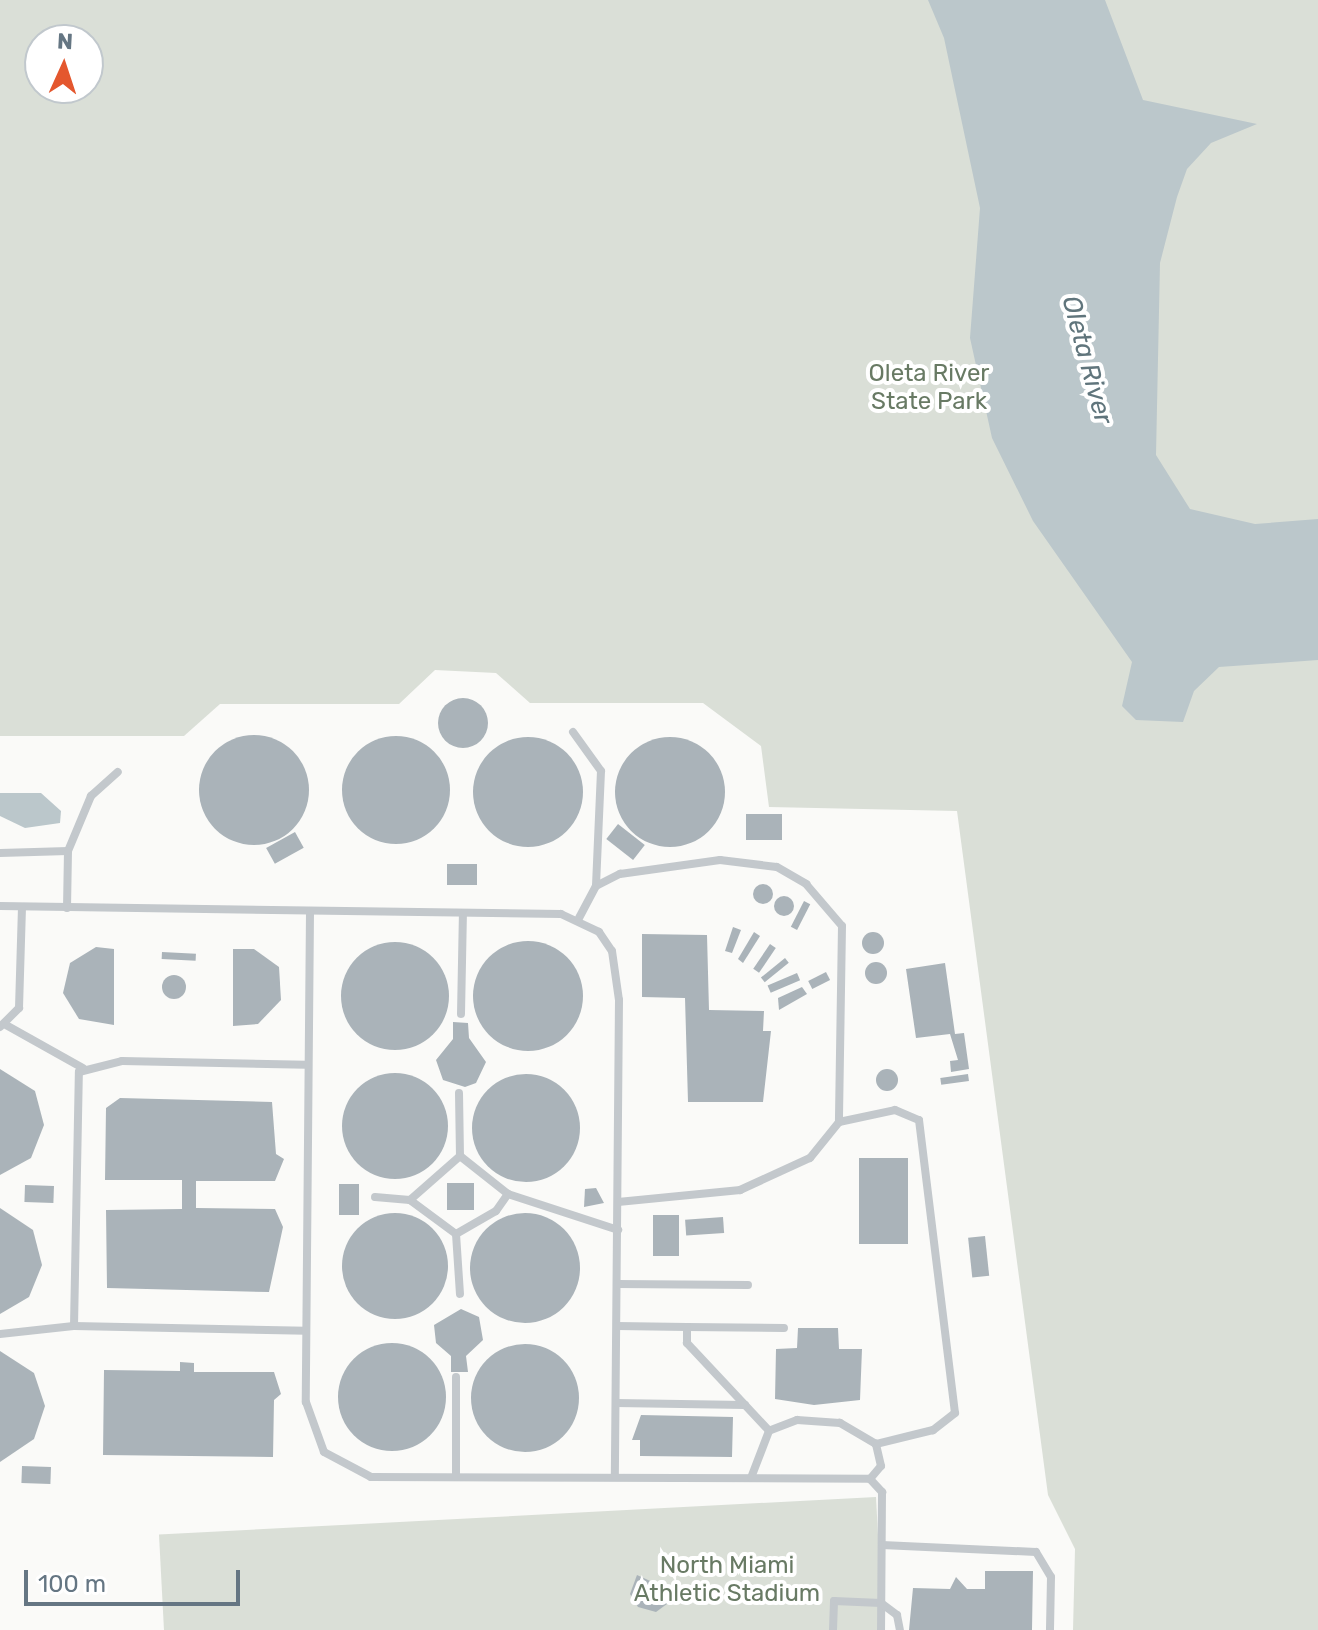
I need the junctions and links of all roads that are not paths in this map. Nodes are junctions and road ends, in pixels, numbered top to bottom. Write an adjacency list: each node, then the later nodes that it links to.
1 (573, 732): 5 (lane)
2 (118, 772): 3 (lane)
3 (68, 851): 4 (lane); 8 (lane)
4 (0, 853)
5 (596, 886): 11 (lane); 17 (lane)
6 (0, 906): 7 (lane)
7 (22, 907): 8 (lane); 13 (lane)
8 (67, 908): 9 (lane)
9 (310, 912): 10 (lane); 14 (lane)
10 (463, 913): 11 (lane); 12 (lane)
11 (579, 918): 22 (lane)
12 (461, 1014)
13 (3, 1026): 15 (lane)
14 (306, 1065): 15 (lane); 32 (lane)
15 (83, 1068): 28 (lane)
16 (459, 1093): 18 (lane)
17 (839, 1122): 22 (lane); 38 (lane)
18 (460, 1156): 19 (lane); 21 (lane)
19 (508, 1194): 23 (lane); 24 (lane)
20 (375, 1197): 21 (lane)
21 (410, 1200): 24 (lane)
22 (618, 1202): 23 (lane)
23 (618, 1230): 25 (lane)
24 (456, 1234): 27 (lane)
25 (617, 1284): 26 (lane); 29 (lane)
26 (748, 1285)
27 (460, 1294)
28 (74, 1326): 32 (lane); 33 (lane)
29 (617, 1326): 30 (lane); 35 (lane)
30 (687, 1327): 31 (lane); 36 (lane)
31 (784, 1328)
32 (306, 1331): 39 (lane)
33 (0, 1334)
34 (456, 1377): 39 (lane)
35 (616, 1403): 36 (lane); 40 (lane)
36 (745, 1405): 37 (lane)
37 (769, 1431): 38 (lane); 41 (lane)
38 (876, 1444): 42 (lane)
39 (456, 1477): 40 (lane)
40 (615, 1477): 41 (lane)
41 (751, 1478): 42 (lane)
42 (870, 1479): 43 (lane)
43 (882, 1545): 44 (lane); 48 (lane)
44 (881, 1603): 45 (lane); 46 (lane); 47 (lane)
45 (833, 1630)
46 (881, 1630)
47 (900, 1630)
48 (1050, 1630)

